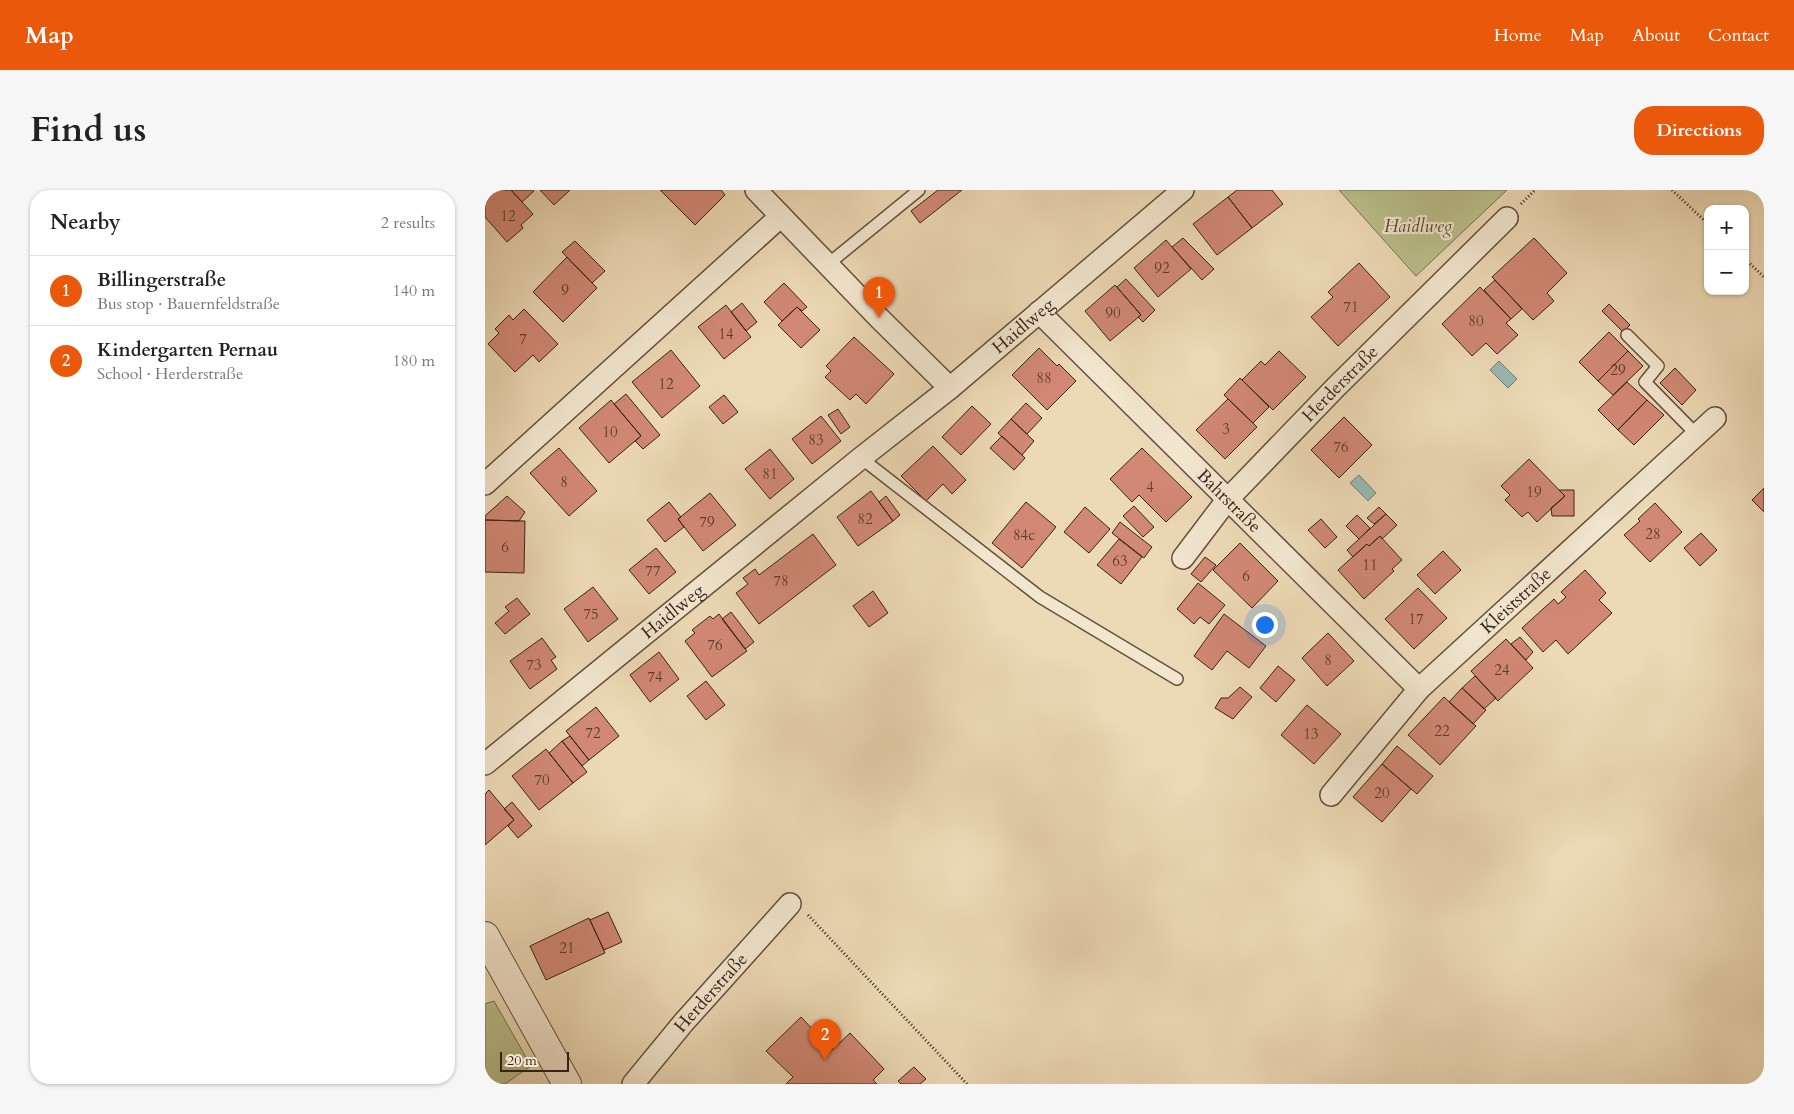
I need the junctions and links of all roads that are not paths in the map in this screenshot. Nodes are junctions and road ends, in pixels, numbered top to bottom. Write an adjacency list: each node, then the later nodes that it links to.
1 (756, 190): 4 (street)
2 (918, 190): 6 (lane)
3 (1183, 190): 7 (street, Haidlweg)
4 (781, 216): 6 (street); 13 (street)
5 (1507, 218): 14 (street, Herderstraße)
6 (827, 266): 9 (street)
7 (1039, 312): 9 (street, Haidlweg); 14 (street, Bahrstraße)
8 (1627, 335): 11 (lane)
9 (950, 388): 12 (street, Haidlweg)
10 (1715, 418): 11 (street, Kleiststraße)
11 (1697, 435): 17 (street, Kleiststraße)
12 (861, 458): 16 (lane); 18 (street, Haidlweg)
13 (485, 484)
14 (1227, 500): 15 (street, Herderstraße); 17 (street, Bahrstraße)
15 (1183, 558)
16 (1177, 679)
17 (1419, 689): 19 (street, Kleiststraße)
18 (485, 764)
19 (1331, 795)
20 (790, 904): 23 (street, Herderstraße)
21 (485, 936): 22 (street)
22 (567, 1084)
23 (633, 1084)

